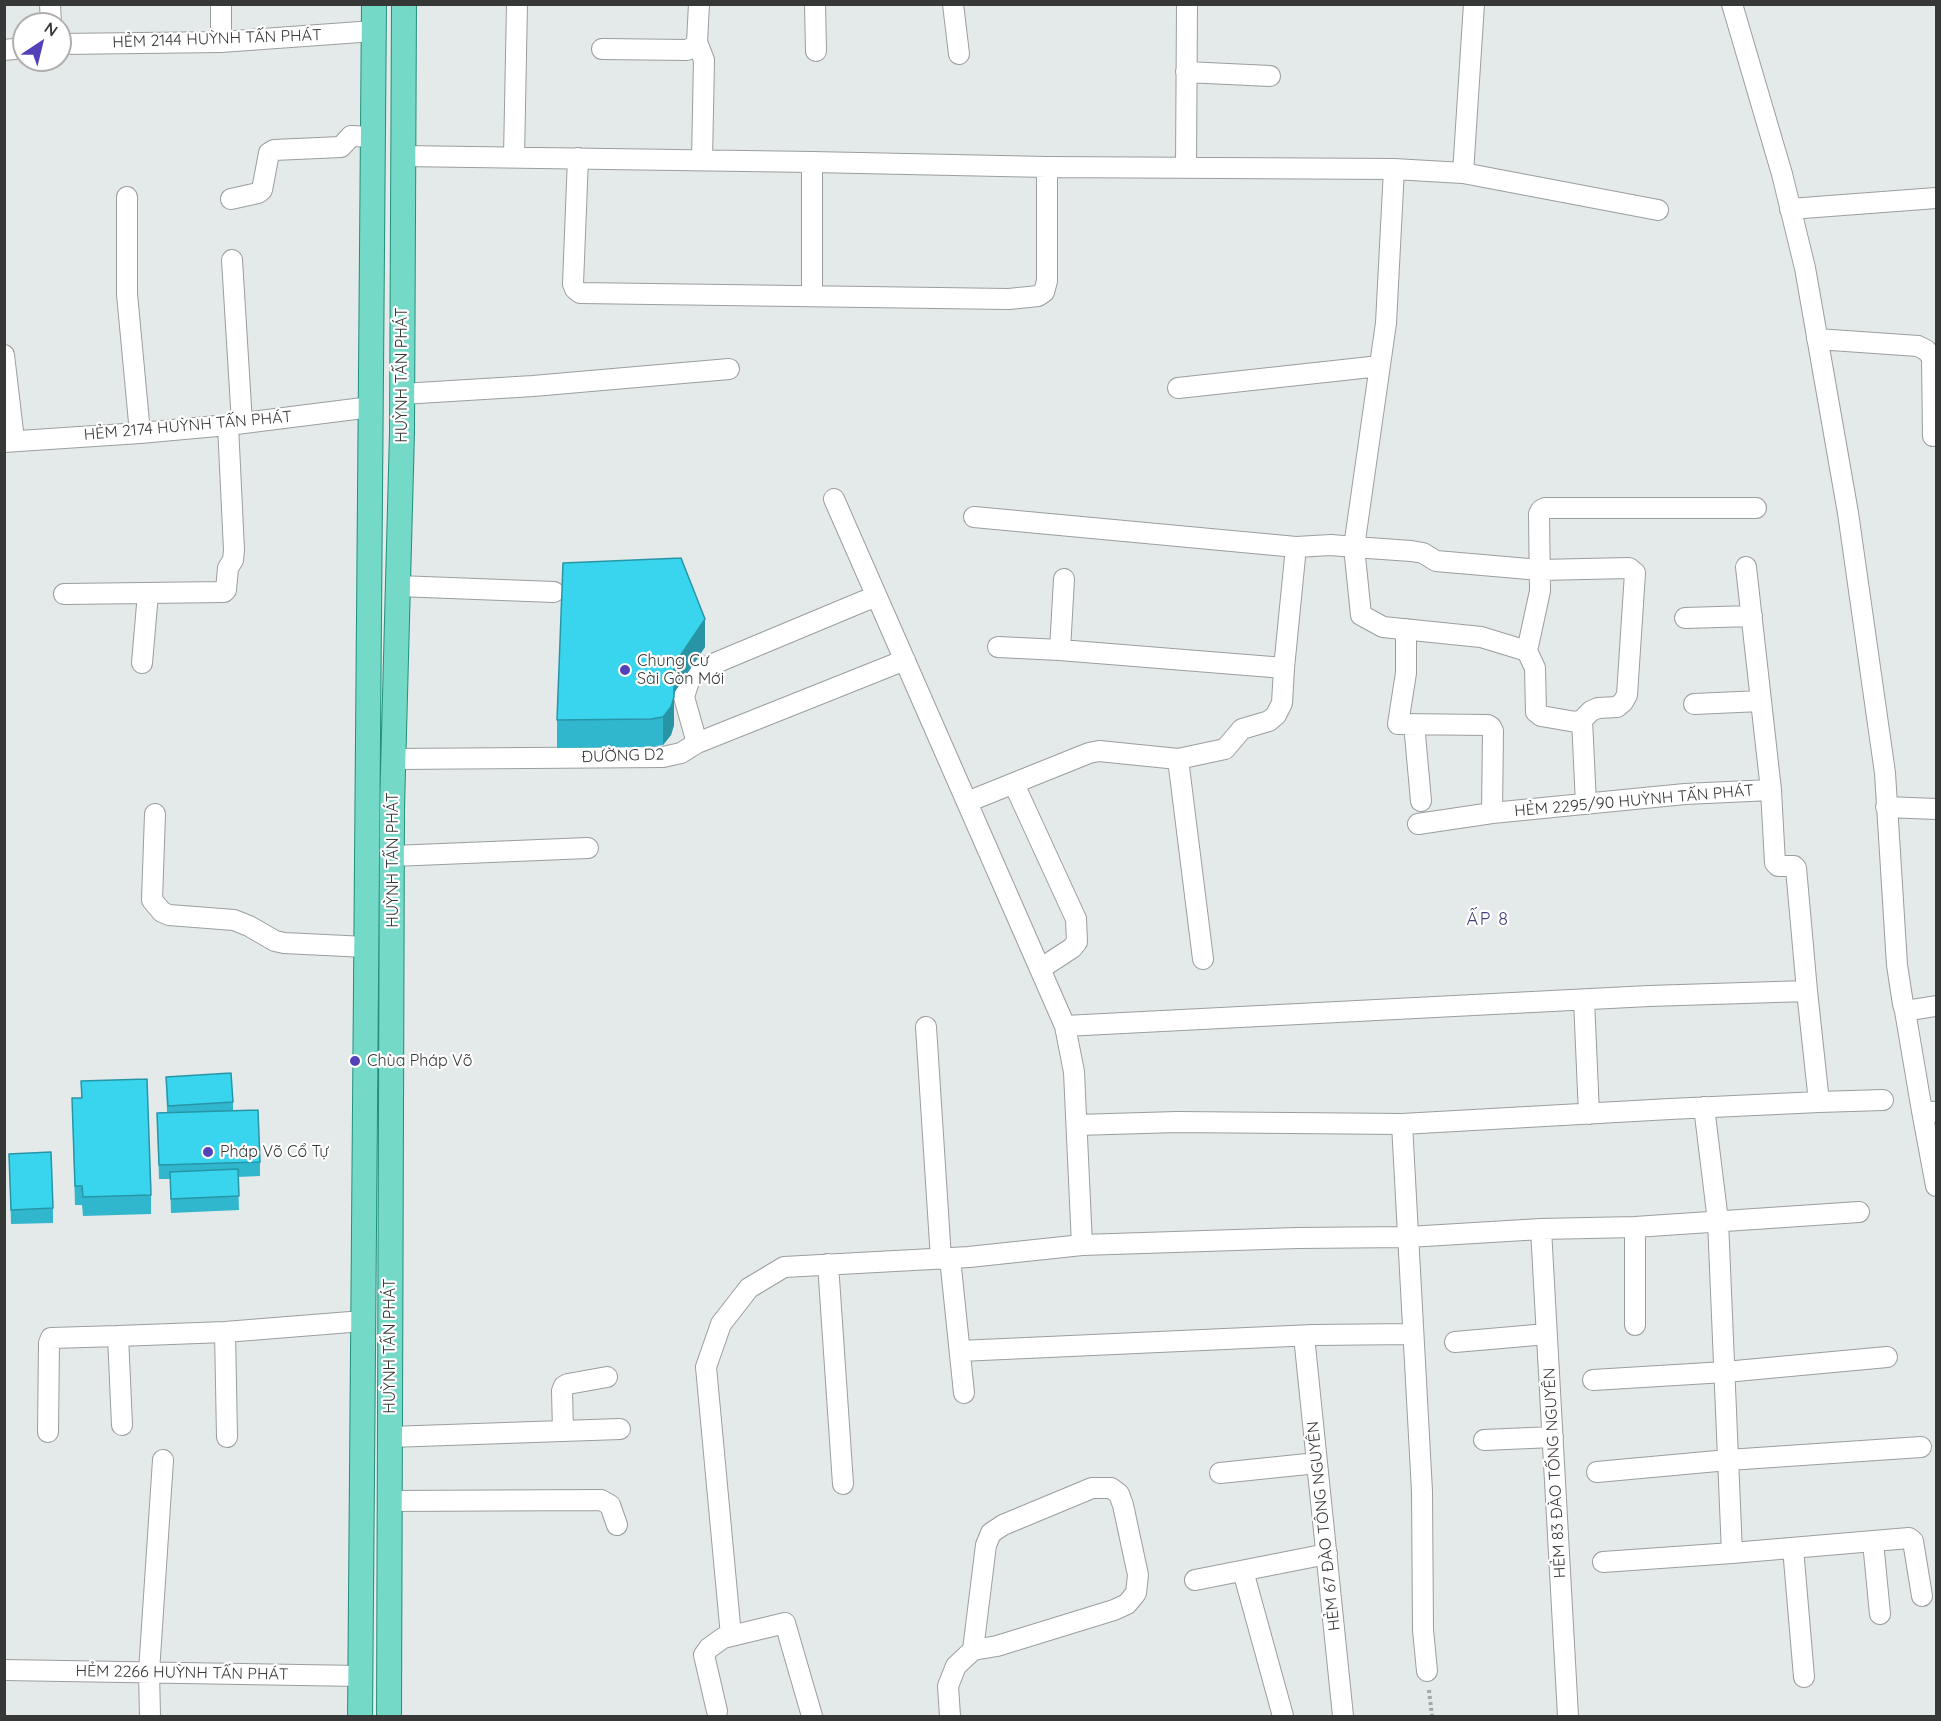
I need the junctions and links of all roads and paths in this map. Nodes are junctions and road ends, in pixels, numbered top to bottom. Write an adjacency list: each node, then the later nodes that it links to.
1 (221, 4): 12 (street)
2 (374, 4): 11 (main road, HUỲNH TẤN PHÁT)
3 (404, 4): 21 (main road, HUỲNH TẤN PHÁT)
4 (517, 4): 22 (street)
5 (699, 4): 13 (street)
6 (814, 4): 16 (street)
7 (953, 4): 17 (street)
8 (1187, 4): 18 (street)
9 (1474, 4): 29 (street)
10 (1732, 4): 33 (street)
11 (374, 31): 12 (street, HẺM 2144 HUỲNH TẤN PHÁT); 20 (main road, HUỲNH TẤN PHÁT)
12 (221, 42): 14 (street, HẺM 2144 HUỲNH TẤN PHÁT)
13 (697, 42): 15 (street); 24 (street)
14 (72, 44)
15 (602, 49)
16 (816, 51)
17 (959, 54)
18 (1186, 72): 19 (street); 27 (street)
19 (1270, 76)
20 (373, 137): 32 (street); 43 (main road, HUỲNH TẤN PHÁT)
21 (403, 156): 22 (street); 42 (main road, HUỲNH TẤN PHÁT)
22 (514, 157): 23 (street)
23 (578, 158): 24 (street); 36 (street)
24 (702, 160): 25 (street)
25 (812, 162): 26 (street); 36 (street)
26 (1047, 167): 27 (street); 36 (street)
27 (1186, 167): 28 (street)
28 (1394, 169): 29 (street); 39 (street)
29 (1463, 173): 34 (street)
30 (127, 197): 45 (street)
31 (1936, 198): 33 (street)
32 (231, 199)
33 (1790, 209): 37 (street)
34 (1658, 210)
35 (232, 260): 44 (street)
36 (812, 296)
37 (1817, 339): 46 (street); 82 (street)
38 (4, 355): 47 (street)
39 (1380, 366): 41 (street); 52 (street)
40 (729, 369): 42 (street)
41 (1178, 388)
42 (402, 394): 56 (main road, HUỲNH TẤN PHÁT)
43 (371, 407): 44 (street, HẺM 2174 HUỲNH TẤN PHÁT); 89 (main road, HUỲNH TẤN PHÁT)
44 (235, 424): 45 (street, HẺM 2174 HUỲNH TẤN PHÁT); 59 (street)
45 (140, 433): 47 (street, HẺM 2174 HUỲNH TẤN PHÁT)
46 (1933, 436)
47 (9, 441)
48 (834, 499): 60 (street)
49 (1756, 508): 54 (street)
50 (974, 517): 51 (street)
51 (1296, 546): 52 (street); 69 (street)
52 (1354, 547): 54 (street); 63 (street)
53 (1746, 567): 61 (street, HẺM 2295/90 HUỲNH TẤN PHÁT)
54 (1540, 570): 66 (street); 72 (street)
55 (1064, 579): 65 (street)
56 (398, 586): 57 (street); 75 (main road, HUỲNH TẤN PHÁT)
57 (554, 592)
58 (64, 594): 59 (street)
59 (148, 594): 68 (street)
60 (877, 597): 67 (street); 74 (street)
61 (1752, 616): 62 (street); 70 (street, HẺM 2295/90 HUỲNH TẤN PHÁT)
62 (1685, 618)
63 (1406, 629): 66 (street); 73 (street)
64 (998, 647): 65 (street)
65 (1060, 650): 69 (street)
66 (1527, 651): 72 (street)
67 (905, 660): 74 (street, ĐƯỜNG D2); 80 (street)
68 (142, 663)
69 (1284, 668): 76 (street)
70 (1761, 701): 71 (street); 78 (street, HẺM 2295/90 HUỲNH TẤN PHÁT)
71 (1694, 704)
72 (1582, 720): 81 (street)
73 (1414, 724): 79 (street); 84 (street)
74 (697, 743): 75 (street, ĐƯỜNG D2)
75 (394, 759): 88 (main road, HUỲNH TẤN PHÁT)
76 (1178, 759): 77 (street); 90 (street)
77 (1014, 784): 80 (street); 91 (street)
78 (1771, 790): 81 (street, HẺM 2295/90 HUỲNH TẤN PHÁT); 92 (street)
79 (1421, 801)
80 (967, 802): 91 (street)
81 (1586, 804): 84 (street, HẺM 2295/90 HUỲNH TẤN PHÁT)
82 (1886, 807): 83 (street); 95 (street)
83 (1936, 809)
84 (1492, 813): 86 (street, HẺM 2295/90 HUỲNH TẤN PHÁT)
85 (155, 814): 89 (street)
86 (1418, 824)
87 (588, 848): 88 (street)
88 (393, 856): 104 (main road, HUỲNH TẤN PHÁT)
89 (366, 947): 103 (main road, HUỲNH TẤN PHÁT)
90 (1203, 959)
91 (1040, 969): 96 (street)
92 (1806, 991): 93 (street); 99 (street)
93 (1584, 1000): 96 (street); 102 (street)
94 (1936, 1006): 95 (street)
95 (1905, 1011): 101 (street)
96 (1065, 1026): 106 (street)
97 (926, 1027): 114 (street)
98 (1883, 1100): 99 (street)
99 (1819, 1102): 100 (street)
100 (1704, 1107): 102 (street); 109 (street)
101 (1929, 1112): 107 (street)
102 (1589, 1114): 105 (street)
103 (364, 1118): 104 (main road); 116 (main road, HUỲNH TẤN PHÁT)
104 (391, 1119): 135 (main road, HUỲNH TẤN PHÁT)
105 (1402, 1124): 106 (street); 112 (street)
106 (1077, 1125): 113 (street)
107 (1936, 1186)
108 (1859, 1212): 109 (street)
109 (1718, 1221): 110 (street); 126 (street)
110 (1635, 1227): 111 (street); 117 (street)
111 (1541, 1229): 112 (street); 120 (street, HẺM 83 ĐÀO TỐNG NGUYÊN)
112 (1408, 1237): 113 (street); 119 (street)
113 (1082, 1245): 114 (street)
114 (945, 1258): 115 (street); 124 (street)
115 (828, 1264): 144 (street); 156 (street)
116 (363, 1321): 118 (street); 161 (main road, HUỲNH TẤN PHÁT)
117 (1635, 1325)
118 (225, 1332): 121 (street); 134 (street)
119 (1413, 1334): 122 (street); 159 (street)
120 (1547, 1334): 123 (street); 136 (street, HẺM 83 ĐÀO TỐNG NGUYÊN)
121 (118, 1336): 130 (street); 133 (street)
122 (1304, 1336): 124 (street); 141 (street, HẺM 67 ĐÀO TÔNG NGUYÊN)
123 (1455, 1342)
124 (960, 1351): 129 (street)
125 (1887, 1357): 126 (street)
126 (1725, 1372): 128 (street); 140 (street)
127 (607, 1377): 132 (street)
128 (1593, 1380)
129 (964, 1393)
130 (122, 1425)
131 (620, 1429): 132 (street)
132 (564, 1431): 135 (street)
133 (48, 1432)
134 (227, 1437)
135 (390, 1437): 145 (main road, HUỲNH TẤN PHÁT)
136 (1553, 1437): 137 (street); 172 (street, HẺM 83 ĐÀO TỐNG NGUYÊN)
137 (1484, 1440)
138 (1920, 1447): 140 (street)
139 (163, 1460): 160 (street)
140 (1728, 1460): 142 (street); 149 (street)
141 (1317, 1463): 143 (street); 150 (street, HẺM 67 ĐÀO TÔNG NGUYÊN)
142 (1597, 1472)
143 (1220, 1473)
144 (843, 1484)
145 (389, 1501): 146 (street); 166 (main road, HUỲNH TẤN PHÁT)
146 (617, 1525)
147 (1873, 1542): 148 (street); 154 (street); 155 (street)
148 (1793, 1548): 149 (street); 162 (street)
149 (1732, 1553): 151 (street)
150 (1327, 1554): 152 (street); 170 (street, HẺM 67 ĐÀO TÔNG NGUYÊN)
151 (1603, 1562)
152 (1243, 1571): 153 (street); 169 (street)
153 (1195, 1580)
154 (1922, 1596)
155 (1880, 1614)
156 (731, 1636): 163 (street); 167 (street)
157 (973, 1650): 157 (street); 168 (street)
158 (4, 1670): 160 (street, HẺM 2266 HUỲNH TẤN PHÁT)
159 (1427, 1671): 171 (path)
160 (149, 1672): 161 (street, HẺM 2266 HUỲNH TẤN PHÁT); 164 (street)
161 (360, 1676): 165 (main road, HUỲNH TẤN PHÁT)
162 (1804, 1677)
163 (717, 1711)
164 (150, 1716)
165 (360, 1716)
166 (389, 1716)
167 (812, 1716)
168 (950, 1716)
169 (1283, 1716)
170 (1343, 1716)
171 (1432, 1716)
172 (1568, 1716)

